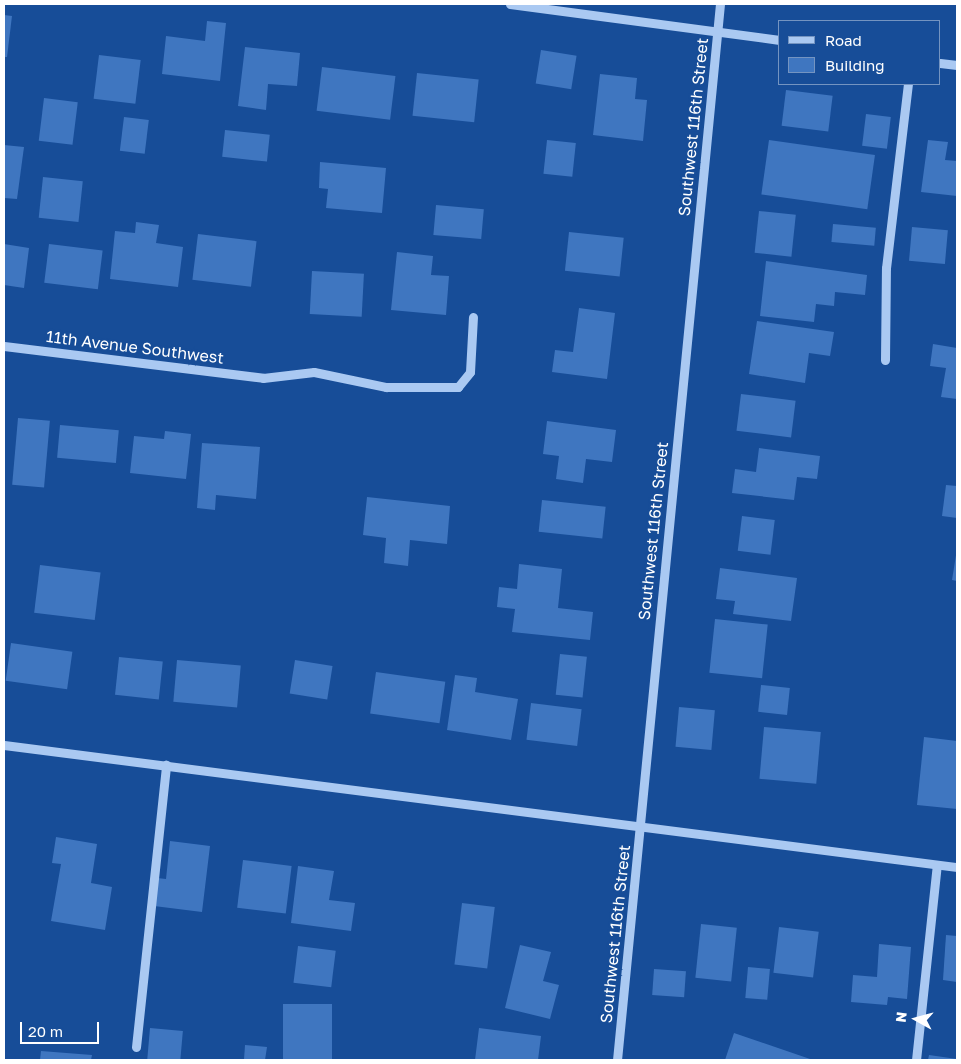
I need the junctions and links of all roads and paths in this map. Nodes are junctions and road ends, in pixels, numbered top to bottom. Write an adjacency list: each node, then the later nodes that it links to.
1 (510, 4): 3 (street)
2 (720, 4): 3 (street, Southwest 116th Street)
3 (717, 31): 4 (street); 13 (street, Southwest 116th Street)
4 (778, 40)
5 (941, 63): 6 (street)
6 (957, 65)
7 (908, 85): 10 (street)
8 (473, 317): 9 (street, 11th Avenue Southwest)
9 (4, 346)
10 (885, 360)
11 (4, 745): 12 (street)
12 (166, 765): 13 (street); 16 (street)
13 (641, 827): 14 (street); 17 (street, Southwest 116th Street)
14 (937, 864): 15 (street); 18 (street)
15 (957, 867)
16 (136, 1047)
17 (617, 1060)
18 (916, 1060)

